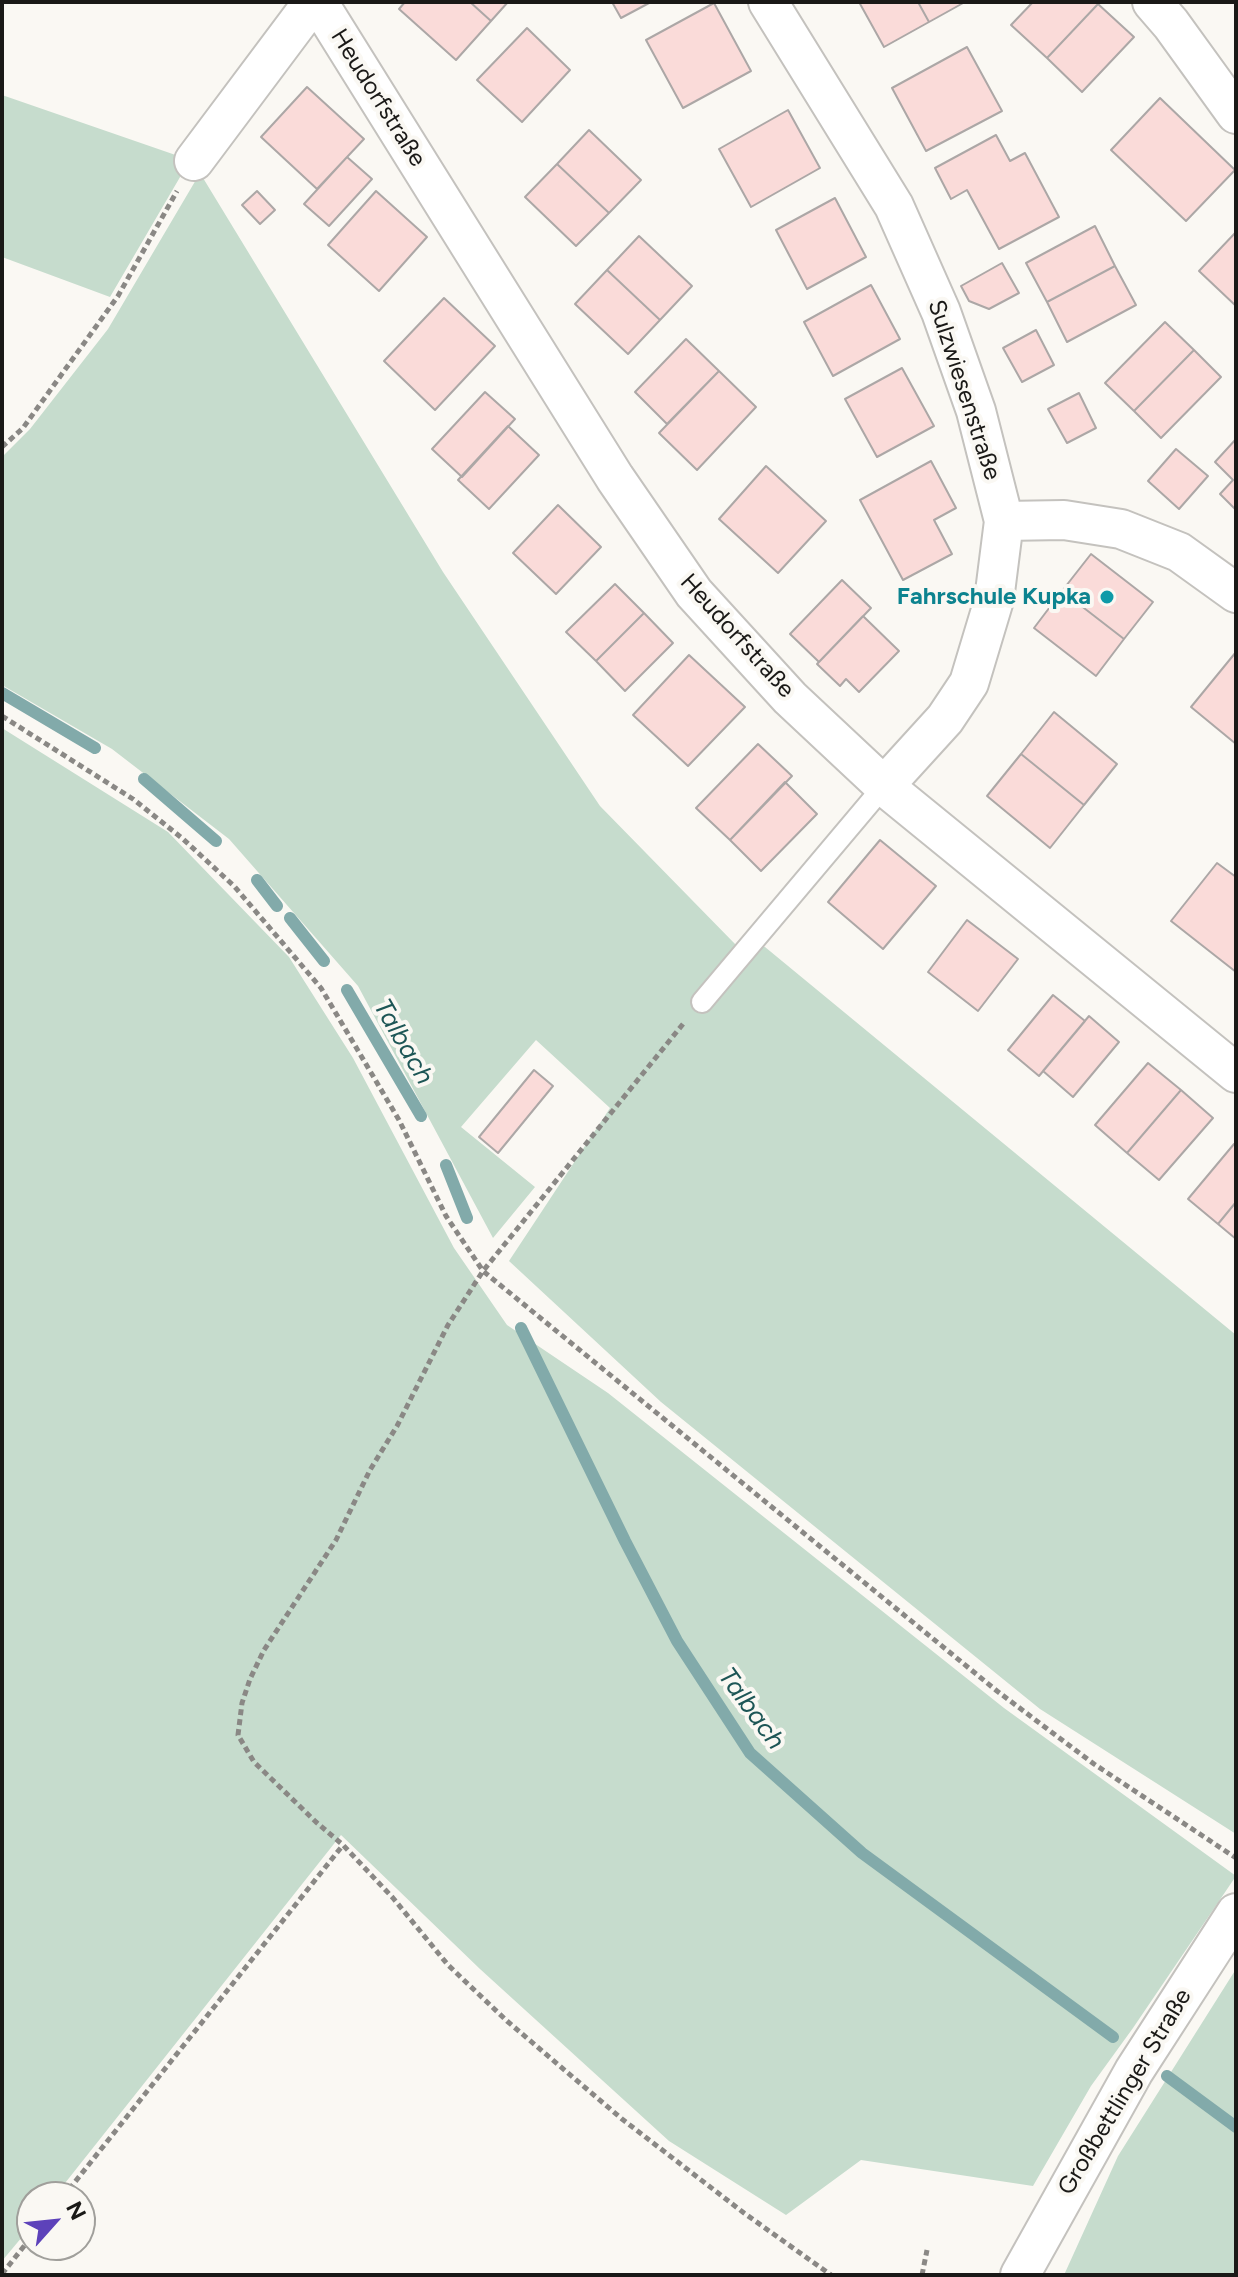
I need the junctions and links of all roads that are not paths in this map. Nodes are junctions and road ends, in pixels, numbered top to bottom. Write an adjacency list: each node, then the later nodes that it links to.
1 (316, 2): 5 (street, Heudorfstraße); 8 (street, Heudorfstraße)
2 (768, 2): 6 (street, Sulzwiesenstraße)
3 (1152, 2): 4 (street)
4 (1236, 114)
5 (194, 161)
6 (1004, 521): 7 (street); 8 (street, Sulzwiesenstraße)
7 (1236, 593)
8 (884, 786): 9 (lane); 10 (street, Heudorfstraße)
9 (702, 1002)
10 (1236, 1073)
11 (1236, 1913): 12 (street, Großbettlinger Straße)
12 (1020, 2275)

